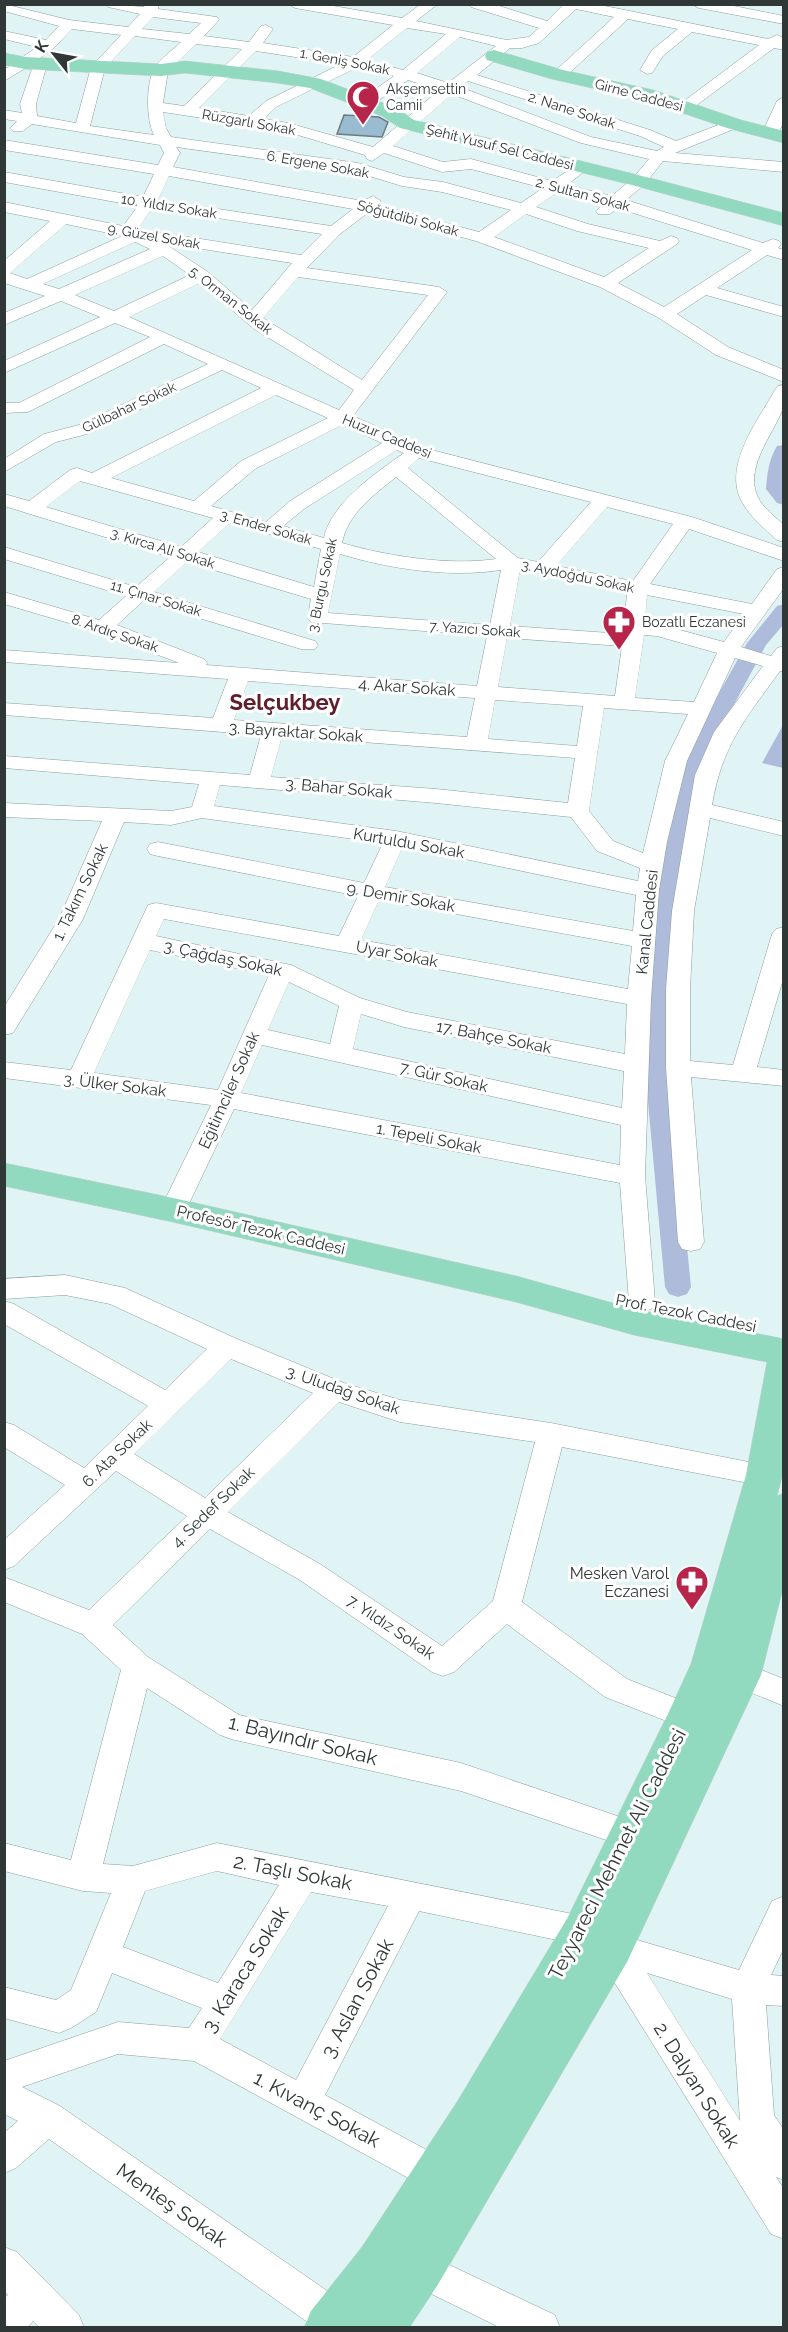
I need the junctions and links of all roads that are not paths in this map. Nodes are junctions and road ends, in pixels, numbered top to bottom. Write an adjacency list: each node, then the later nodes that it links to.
1 (113, 4): 8 (street)
2 (295, 4): 11 (street)
3 (431, 4): 11 (street)
4 (476, 4): 13 (street)
5 (699, 4): 10 (street)
6 (572, 5): 9 (street); 13 (street)
7 (4, 7): 12 (street, 1. Geniş Sokak)
8 (151, 8): 16 (street); 20 (street)
9 (624, 15): 14 (street); 33 (street)
10 (783, 20)
11 (404, 23): 17 (street); 26 (street)
12 (68, 24): 16 (street, 1. Geniş Sokak); 21 (street)
13 (549, 26): 24 (street)
14 (688, 28): 23 (street); 30 (street)
15 (266, 29): 22 (street)
16 (134, 31): 20 (street, 1. Geniş Sokak); 28 (street)
17 (457, 32): 24 (street); 32 (street)
18 (783, 34): 23 (street)
19 (4, 35): 21 (street)
20 (194, 38): 22 (street, 1. Geniş Sokak); 29 (street)
21 (49, 45): 27 (street)
22 (254, 45): 26 (street, 1. Geniş Sokak); 31 (street)
23 (777, 45): 41 (street)
24 (501, 50): 33 (main road, Girne Caddesi); 34 (street)
25 (4, 58): 27 (main road, Şehit Yusuf Sel Caddesi)
26 (356, 62): 32 (street, 1. Geniş Sokak); 36 (street)
27 (33, 63): 28 (main road, Şehit Yusuf Sel Caddesi); 35 (street); 44 (street)
28 (98, 67): 29 (main road, Şehit Yusuf Sel Caddesi); 48 (street)
29 (161, 70): 31 (main road, Şehit Yusuf Sel Caddesi); 40 (street)
30 (646, 70)
31 (227, 72): 36 (main road, Şehit Yusuf Sel Caddesi); 42 (street)
32 (407, 74): 37 (street, 1. Geniş Sokak); 39 (street)
33 (559, 75): 41 (main road, Girne Caddesi)
34 (466, 76): 37 (street); 53 (street, 2. Nane Sokak)
35 (4, 77)
36 (314, 83): 39 (main road, Şehit Yusuf Sel Caddesi); 45 (street)
37 (449, 89): 46 (street); 55 (street, 1. Geniş Sokak)
38 (783, 101): 49 (street)
39 (365, 103): 46 (main road, Şehit Yusuf Sel Caddesi)
40 (155, 106): 42 (street, Rüzgarlı Sokak); 51 (street)
41 (685, 106): 47 (main road, Girne Caddesi)
42 (188, 111): 45 (street, Rüzgarlı Sokak)
43 (4, 114): 44 (street, 6. Ergene Sokak)
44 (30, 118): 48 (street, 6. Ergene Sokak); 50 (street)
45 (253, 121): 54 (street, Rüzgarlı Sokak)
46 (407, 124): 54 (street); 56 (main road, Şehit Yusuf Sel Caddesi)
47 (734, 124): 49 (main road, Girne Caddesi); 53 (street)
48 (82, 129): 51 (street, 6. Ergene Sokak)
49 (777, 135)
50 (4, 140)
51 (165, 141): 58 (street, 6. Ergene Sokak); 59 (street)
52 (4, 145): 59 (street, Söğütdibi Sokak)
53 (676, 146): 55 (street)
54 (378, 150): 58 (street); 63 (street, 2. Sultan Sokak)
55 (659, 156): 57 (street, 1. Geniş Sokak); 62 (street)
56 (582, 167): 62 (main road, Şehit Yusuf Sel Caddesi); 63 (street)
57 (783, 167)
58 (358, 168): 61 (street, 6. Ergene Sokak)
59 (164, 172): 65 (street); 66 (street, Söğütdibi Sokak)
60 (4, 177): 65 (street, 10. Yıldız Sokak)
61 (402, 181): 66 (street); 68 (street, 6. Ergene Sokak)
62 (639, 182): 64 (street); 70 (main road, Şehit Yusuf Sel Caddesi)
63 (556, 186): 64 (street, 2. Sultan Sokak); 68 (street)
64 (615, 202): 71 (street); 72 (street, 2. Sultan Sokak)
65 (148, 203): 73 (street, 10. Yıldız Sokak); 74 (street)
66 (365, 206): 73 (street); 76 (street, Söğütdibi Sokak)
67 (6, 208): 69 (street, 9. Güzel Sokak)
68 (525, 208): 71 (street, 6. Ergene Sokak); 76 (street)
69 (63, 219): 74 (street, 9. Güzel Sokak); 82 (street)
70 (783, 220)
71 (583, 228): 77 (street, 6. Ergene Sokak)
72 (694, 228): 77 (street); 79 (street, 2. Sultan Sokak)
73 (334, 231): 81 (street)
74 (131, 234): 78 (street, 5. Orman Sokak); 81 (street, 9. Güzel Sokak); 86 (street)
75 (783, 237): 79 (street)
76 (482, 238): 85 (street, Söğütdibi Sokak)
77 (662, 246): 85 (street)
78 (164, 249): 83 (street, 5. Orman Sokak); 88 (street)
79 (765, 250): 80 (street, 2. Sultan Sokak); 87 (street)
80 (783, 255)
81 (299, 266): 92 (street); 99 (street, 9. Güzel Sokak)
82 (4, 270)
83 (202, 276): 91 (street); 92 (street, 5. Orman Sokak)
84 (4, 277): 86 (street, Huzur Caddesi)
85 (606, 283): 90 (street, Söğütdibi Sokak)
86 (30, 284): 88 (street, Huzur Caddesi)
87 (704, 289): 89 (street); 90 (street)
88 (63, 296): 91 (street, Huzur Caddesi); 93 (street)
89 (783, 312)
90 (665, 314): 97 (street, Söğütdibi Sokak)
91 (116, 316): 94 (street, Huzur Caddesi); 96 (street)
92 (253, 319): 99 (street, 5. Orman Sokak)
93 (4, 320)
94 (165, 337): 95 (street, Huzur Caddesi); 101 (street)
95 (223, 363): 98 (street, Huzur Caddesi); 105 (street, Gülbahar Sokak)
96 (4, 368)
97 (783, 377)
98 (277, 387): 102 (street, Huzur Caddesi); 107 (street)
99 (364, 389): 102 (street)
100 (783, 390): 115 (street)
101 (13, 408)
102 (342, 418): 103 (street, Huzur Caddesi); 110 (street)
103 (395, 443): 104 (street, Huzur Caddesi); 114 (street)
104 (417, 452): 106 (street, 3. Burgu Sokak); 109 (street, Huzur Caddesi)
105 (4, 467)
106 (396, 468): 116 (street, 3. Burgu Sokak); 120 (street, 3. Aydoğdu Sokak)
107 (96, 478): 110 (street, 3. Ender Sokak); 111 (street, 3. Ender Sokak)
108 (4, 500): 111 (street, 3. Kırca Ali Sokak)
109 (603, 500): 113 (street, Huzur Caddesi); 121 (street)
110 (198, 507): 112 (street, 3. Ender Sokak)
111 (32, 508): 118 (street, 3. Kırca Ali Sokak)
112 (227, 516): 114 (street, 3. Ender Sokak); 118 (street)
113 (685, 521): 119 (street, Huzur Caddesi); 123 (street)
114 (270, 528): 116 (street, 3. Ender Sokak)
115 (783, 536)
116 (331, 545): 120 (street, 3. Ender Sokak); 125 (street, 3. Burgu Sokak)
117 (4, 553): 124 (street, 11. Çınar Sokak)
118 (184, 554): 124 (street); 125 (street, 3. Kırca Ali Sokak)
119 (783, 555)
120 (512, 563): 121 (street, 3. Aydoğdu Sokak); 130 (street)
121 (543, 569): 123 (street, 3. Aydoğdu Sokak)
122 (783, 573): 127 (street, Kanal Caddesi)
123 (638, 589): 127 (street, 3. Aydoğdu Sokak); 131 (street)
124 (140, 593): 129 (street); 132 (street, 11. Çınar Sokak)
125 (321, 596): 128 (street, 3. Burgu Sokak)
126 (4, 598): 129 (street, 8. Ardıç Sokak)
127 (757, 611): 133 (street, Kanal Caddesi)
128 (318, 618): 130 (street, 7. Yazıcı Sokak); 132 (street, 3. Burgu Sokak)
129 (103, 627): 136 (street, 8. Ardıç Sokak)
130 (498, 630): 131 (street, 7. Yazıcı Sokak); 138 (street)
131 (634, 635): 133 (street, 7. Yazıcı Sokak); 140 (street)
132 (308, 645): 137 (street, 3. Burgu Sokak)
133 (729, 650): 135 (street, 7. Yazıcı Sokak); 142 (street, Kanal Caddesi)
134 (10, 654): 136 (street, 4. Akar Sokak)
135 (781, 660): 150 (street)
136 (232, 674): 137 (street, 4. Akar Sokak); 143 (street)
137 (292, 678): 138 (street, 4. Akar Sokak)
138 (485, 693): 139 (street, 4. Akar Sokak); 145 (street)
139 (594, 702): 140 (street, 4. Akar Sokak); 146 (street)
140 (624, 704): 142 (street, 4. Akar Sokak)
141 (4, 709): 143 (street, 3. Bayraktar Sokak)
142 (701, 710): 158 (street, Kanal Caddesi)
143 (221, 726): 144 (street, 3. Bayraktar Sokak)
144 (273, 730): 145 (street, 3. Bayraktar Sokak); 149 (street)
145 (476, 745): 146 (street, 3. Bayraktar Sokak)
146 (588, 753): 152 (street)
147 (4, 762): 148 (street, 3. Bahar Sokak)
148 (211, 778): 149 (street, 3. Bahar Sokak); 151 (street)
149 (259, 781): 152 (street, 3. Bahar Sokak)
150 (702, 809): 155 (street); 172 (street)
151 (202, 811): 154 (street); 156 (street, Kurtuldu Sokak)
152 (578, 811): 158 (street)
153 (6, 814): 154 (street)
154 (115, 818): 168 (street, 1. Takım Sokak)
155 (783, 829)
156 (396, 838): 159 (street, Kurtuldu Sokak); 160 (street)
157 (158, 849): 160 (street, 9. Demir Sokak)
158 (653, 865): 159 (street, Kanal Caddesi)
159 (648, 890): 162 (street, Kanal Caddesi)
160 (372, 892): 162 (street, 9. Demir Sokak); 164 (street)
161 (783, 934): 174 (street)
162 (645, 941): 166 (street, Kanal Caddesi)
163 (143, 942): 164 (street, Uyar Sokak); 165 (street, 3. Çağdaş Sokak); 176 (street)
164 (347, 945): 166 (street, Uyar Sokak)
165 (283, 970): 167 (street, 3. Çağdaş Sokak); 169 (street, Eğitimciler Sokak)
166 (639, 999): 171 (street, Kanal Caddesi)
167 (352, 1003): 170 (street); 171 (street, 17. Bahçe Sokak)
168 (4, 1027)
169 (254, 1035): 170 (street, 7. Gür Sokak); 177 (street, Eğitimciler Sokak)
170 (339, 1054): 178 (street, 7. Gür Sokak)
171 (637, 1065): 178 (street, Kanal Caddesi)
172 (678, 1068): 174 (street); 182 (street)
173 (4, 1070): 176 (street, 3. Ülker Sokak)
174 (743, 1074): 175 (street)
175 (783, 1078)
176 (78, 1081): 177 (street, 3. Ülker Sokak)
177 (226, 1099): 180 (street, 1. Tepeli Sokak); 181 (street, Eğitimciler Sokak)
178 (635, 1119): 180 (street, Kanal Caddesi)
179 (4, 1174): 181 (main road, Profesör Tezok Caddesi)
180 (632, 1176): 185 (street, Kanal Caddesi)
181 (173, 1209): 184 (main road, Profesör Tezok Caddesi)
182 (691, 1242)
183 (4, 1289): 188 (street, 3. Uludağ Sokak)
184 (516, 1289): 185 (main road, Prof. Tezok Caddesi); 189 (main road)
185 (642, 1302): 187 (main road, Prof. Tezok Caddesi)
186 (4, 1311): 192 (street)
187 (783, 1333)
188 (227, 1346): 191 (street, 3. Uludağ Sokak); 192 (street, 6. Ata Sokak)
189 (783, 1352)
190 (783, 1365): 197 (main road, Teyyareci Mehmet Ali Caddesi)
191 (334, 1390): 194 (street, 3. Uludağ Sokak); 198 (street, 4. Sedef Sokak)
192 (167, 1404): 195 (street, 6. Ata Sokak)
193 (4, 1433): 196 (street)
194 (551, 1434): 197 (street, 3. Uludağ Sokak); 201 (street)
195 (114, 1456): 196 (street, 6. Ata Sokak); 198 (street, 7. Yıldız Sokak)
196 (86, 1483): 199 (street, 6. Ata Sokak)
197 (774, 1492): 204 (main road, Teyyareci Mehmet Ali Caddesi)
198 (207, 1514): 201 (street, 7. Yıldız Sokak); 202 (street, 4. Sedef Sokak)
199 (4, 1558)
200 (5, 1589): 202 (street, 1. Bayındır Sokak)
201 (506, 1606): 206 (street)
202 (93, 1625): 203 (street, 1. Bayındır Sokak)
203 (137, 1666): 207 (street, 1. Bayındır Sokak); 209 (street)
204 (726, 1669): 205 (street); 206 (main road, Teyyareci Mehmet Ali Caddesi); 214 (main road, Teyyareci Mehmet Ali Caddesi)
205 (783, 1693)
206 (687, 1716): 207 (main road, Teyyareci Mehmet Ali Caddesi)
207 (630, 1834): 214 (main road, Teyyareci Mehmet Ali Caddesi)
208 (4, 1857): 209 (street, 2. Taşlı Sokak)
209 (83, 1876): 211 (street, 2. Taşlı Sokak)
210 (303, 1876): 211 (street, 2. Taşlı Sokak); 212 (street, 2. Taşlı Sokak); 218 (street, 3. Karaca Sokak)
211 (133, 1880): 215 (street)
212 (411, 1895): 214 (street, 2. Taşlı Sokak); 223 (street, 3. Aslan Sokak)
213 (783, 1911): 216 (street)
214 (597, 1940): 216 (street); 227 (main road, Teyyareci Mehmet Ali Caddesi); 228 (street, 2. Dalyan Sokak); 230 (main road, Teyyareci Mehmet Ali Caddesi)
215 (102, 1954): 218 (street); 219 (street)
216 (748, 1988): 217 (street); 226 (street, 2. Dalyan Sokak)
217 (783, 1990)
218 (225, 2001): 220 (street, 3. Karaca Sokak)
219 (4, 2002)
220 (198, 2045): 221 (street, 3. Karaca Sokak); 223 (street, 1. Kıvanç Sokak)
221 (4, 2077)
222 (4, 2096): 224 (street, Menteş Sokak)
223 (303, 2102): 227 (street, 1. Kıvanç Sokak)
224 (48, 2118): 225 (street); 233 (street, Menteş Sokak)
225 (4, 2156)
226 (783, 2163)
227 (436, 2174): 233 (main road, Teyyareci Mehmet Ali Caddesi)
228 (783, 2222)
229 (4, 2265): 231 (street)
230 (420, 2269): 235 (main road, Teyyareci Mehmet Ali Caddesi); 236 (street)
231 (34, 2296): 232 (street); 234 (street)
232 (4, 2323)
233 (332, 2323)
234 (66, 2328)
235 (381, 2328)
236 (543, 2328)

